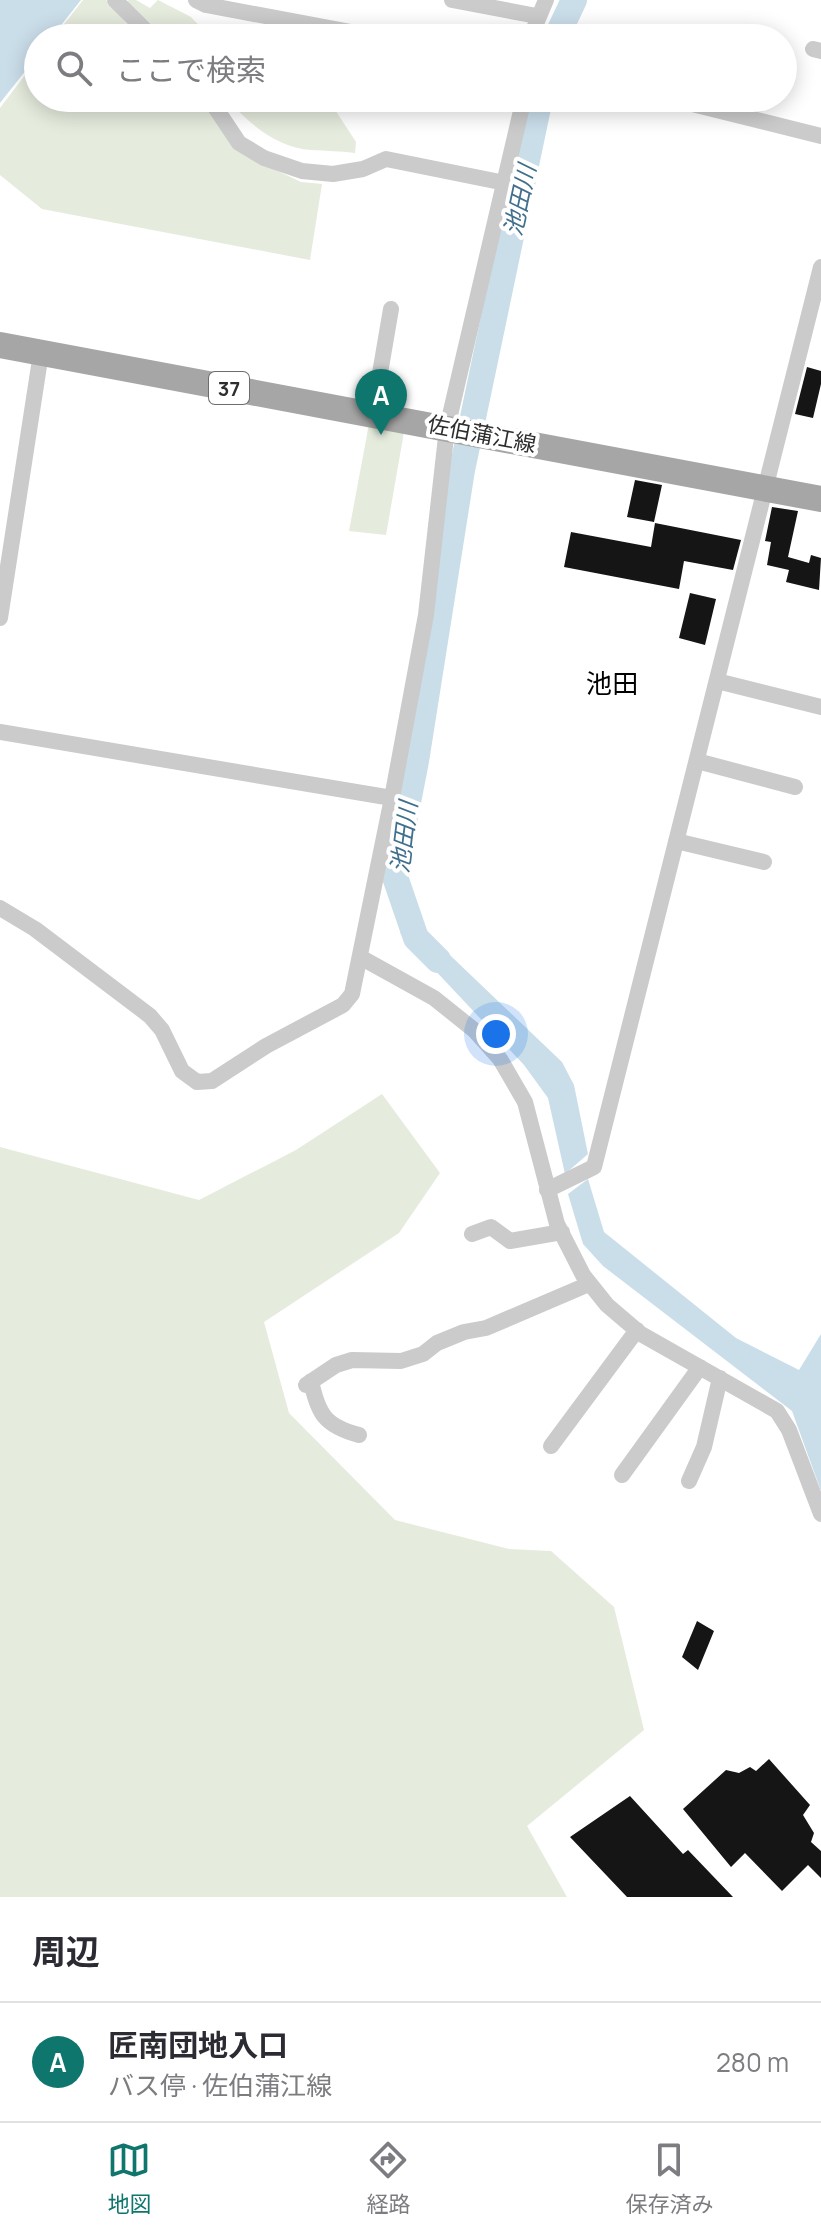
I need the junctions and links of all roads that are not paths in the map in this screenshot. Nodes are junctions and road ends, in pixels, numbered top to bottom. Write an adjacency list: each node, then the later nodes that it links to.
1 (115, 0): 6 (street)
2 (196, 0): 7 (street)
3 (452, 0): 5 (street)
4 (546, 0): 5 (street)
5 (537, 16): 8 (street)
6 (139, 24)
7 (308, 24)
8 (534, 24)
9 (218, 112): 13 (street)
10 (521, 112): 13 (street)
11 (724, 112): 12 (street)
12 (821, 136)
13 (505, 183): 19 (street)
14 (821, 267): 20 (street)
15 (391, 309): 18 (street)
16 (0, 345): 17 (main road, 佐伯蒲江線 / 37)
17 (41, 353): 18 (main road, 佐伯蒲江線 / 37); 22 (street)
18 (373, 414): 19 (main road, 佐伯蒲江線 / 37)
19 (453, 429): 20 (main road, 佐伯蒲江線 / 37); 28 (street)
20 (766, 487): 21 (main road, 佐伯蒲江線 / 37); 23 (street)
21 (821, 499)
22 (0, 618)
23 (717, 681): 24 (street); 26 (street)
24 (821, 707)
25 (0, 732): 28 (street)
26 (697, 761): 27 (street); 29 (street)
27 (795, 787)
28 (392, 798): 32 (street)
29 (676, 841): 30 (street); 33 (street)
30 (764, 862)
31 (0, 908): 32 (street)
32 (360, 957): 33 (street)
33 (548, 1190): 34 (street)
34 (562, 1232): 35 (street); 36 (street)
35 (472, 1234)
36 (589, 1284): 37 (street); 40 (street)
37 (637, 1330): 38 (street); 41 (street)
38 (700, 1367): 39 (street); 42 (street)
39 (720, 1378): 43 (street); 44 (street)
40 (359, 1435)
41 (551, 1446)
42 (622, 1475)
43 (689, 1481)
44 (821, 1514)

